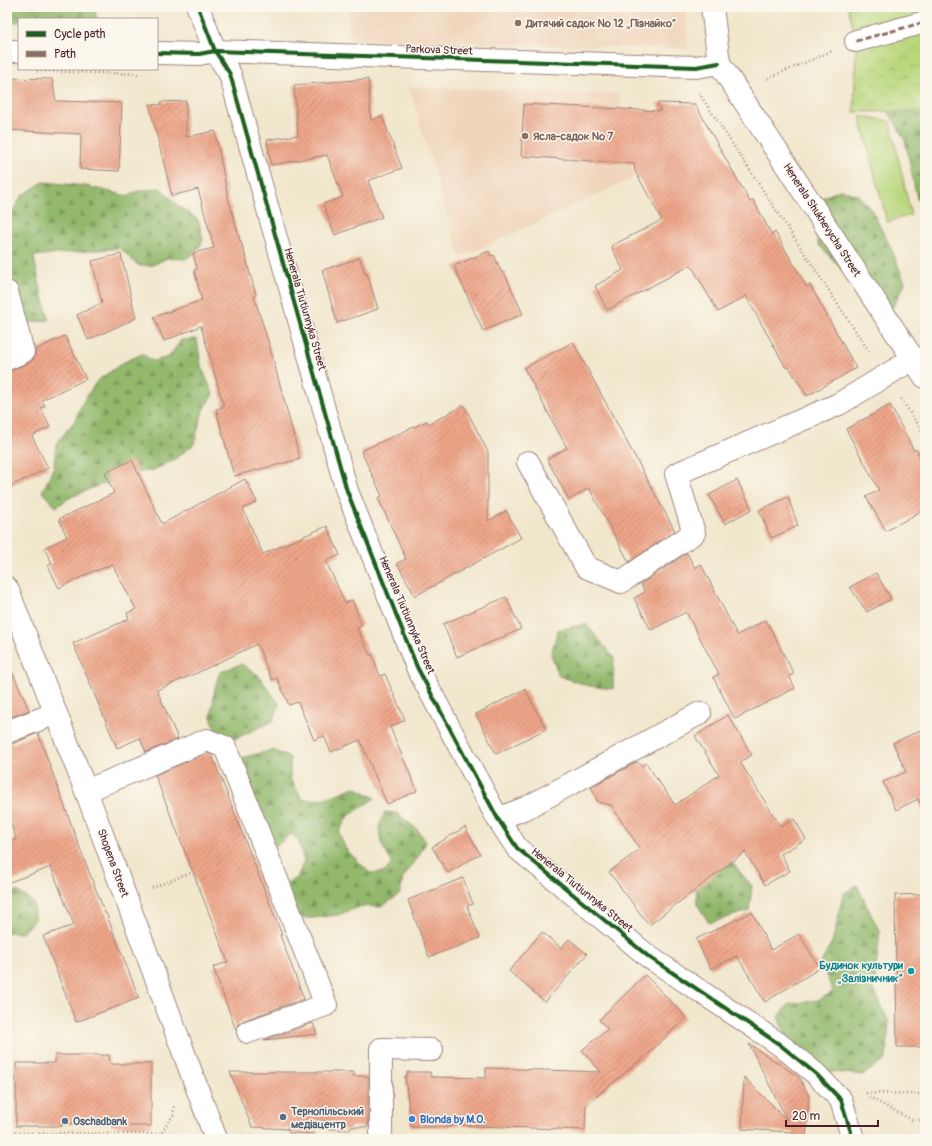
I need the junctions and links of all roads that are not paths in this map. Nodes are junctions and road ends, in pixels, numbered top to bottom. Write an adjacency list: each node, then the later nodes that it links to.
1 (198, 7): 7 (street, Henerala Tiutiunnyka Street)
2 (712, 7): 9 (street)
3 (925, 22): 4 (street)
4 (856, 41)
5 (7, 50): 6 (street)
6 (18, 51)
7 (215, 51): 8 (street, Parkova Street); 9 (street, Parkova Street); 20 (street, Henerala Tiutiunnyka Street)
8 (158, 53)
9 (720, 63): 12 (street, Henerala Shukhevycha Street)
10 (7, 292): 11 (street)
11 (7, 359)
12 (913, 359): 13 (street, Henerala Shukhevycha Street); 14 (street)
13 (925, 377)
14 (528, 462)
15 (7, 588): 17 (street, Shopena Street)
16 (700, 713): 20 (street)
17 (56, 714): 18 (street); 19 (street, Shopena Street)
18 (7, 732)
19 (86, 791): 21 (street); 23 (street, Shopena Street)
20 (498, 819): 25 (street, Henerala Tiutiunnyka Street)
21 (248, 1032)
22 (432, 1050): 24 (street)
23 (216, 1139)
24 (381, 1139)
25 (853, 1139)

